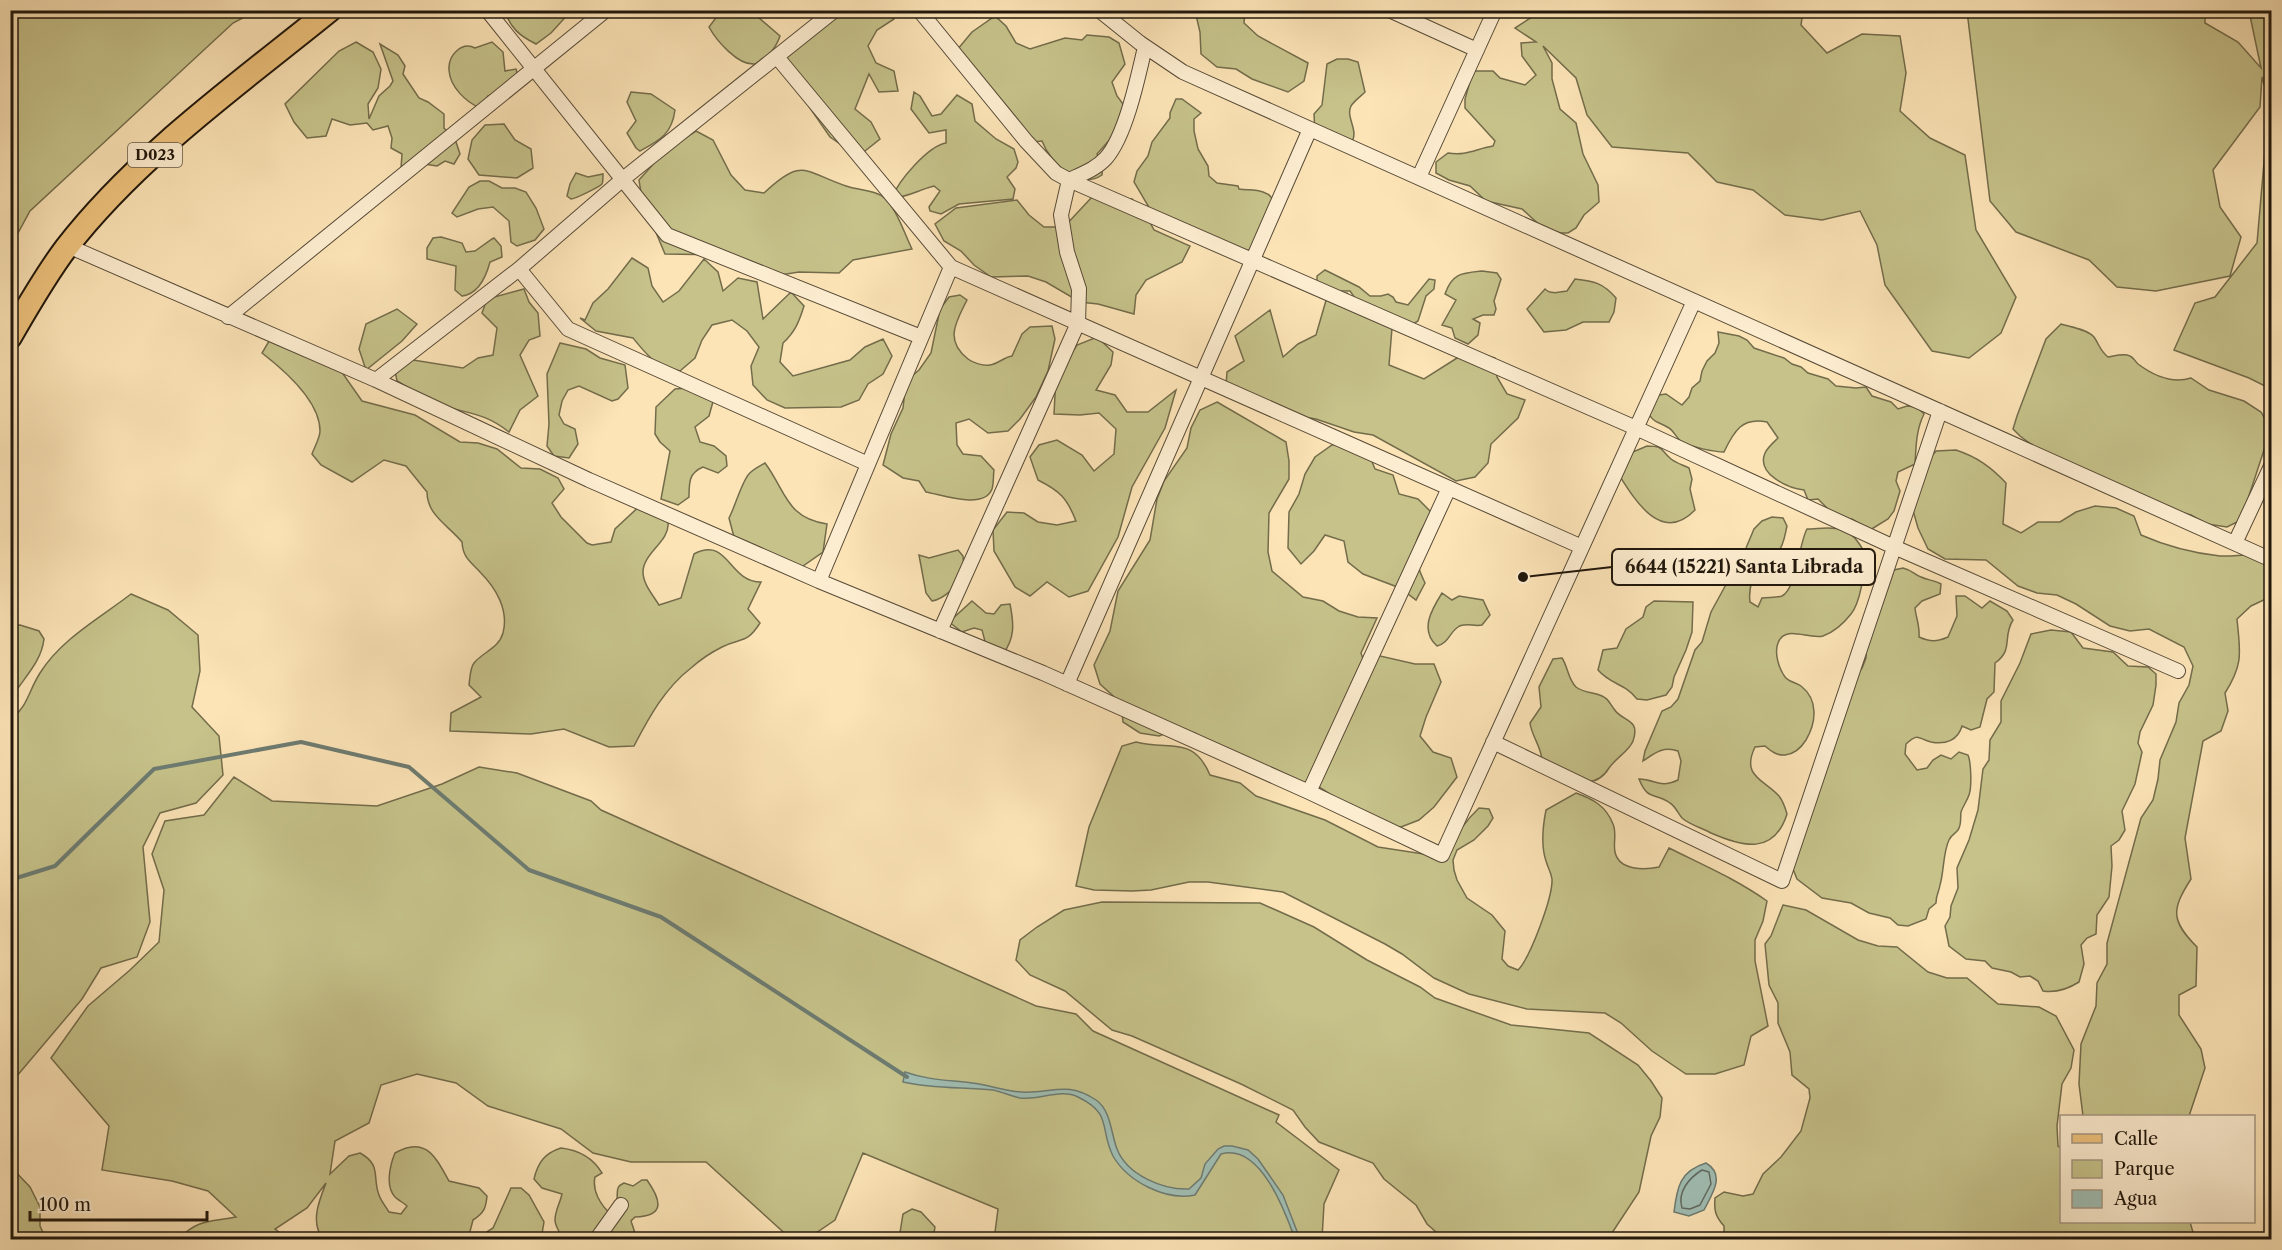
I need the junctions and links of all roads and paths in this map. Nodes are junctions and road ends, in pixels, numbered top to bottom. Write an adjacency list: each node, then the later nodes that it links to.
1 (330, 10): 17 (main road, D023)
2 (487, 10): 12 (street)
3 (606, 10): 12 (street)
4 (835, 10): 11 (street)
5 (919, 10): 16 (street)
6 (1099, 10): 9 (street)
7 (1389, 10): 10 (street)
8 (1495, 10): 10 (street)
9 (1145, 47): 13 (street); 16 (street)
10 (1477, 50): 14 (street)
11 (777, 57): 15 (street); 19 (street)
12 (534, 67): 15 (street); 22 (street)
13 (1310, 129): 14 (street); 18 (street)
14 (1419, 177): 21 (street)
15 (623, 179): 20 (street); 25 (street)
16 (1069, 180): 18 (street); 23 (street)
17 (68, 246): 22 (street); 24 (main road, D023)
18 (1252, 261): 26 (street); 29 (street)
19 (951, 267): 23 (street); 25 (street)
20 (519, 269): 27 (street); 30 (street)
21 (1694, 301): 28 (street); 29 (street)
22 (228, 317): 27 (street)
23 (1078, 323): 26 (street); 38 (street)
24 (10, 337)
25 (921, 337): 30 (street)
26 (1201, 378): 32 (street); 40 (street)
27 (376, 380): 37 (street)
28 (1940, 411): 33 (street); 35 (street)
29 (1636, 428): 34 (street); 35 (street)
30 (868, 464): 37 (street)
31 (2271, 464): 33 (street)
32 (1449, 488): 34 (street); 42 (street)
33 (2235, 543): 36 (street)
34 (1582, 547): 41 (street)
35 (1894, 547): 39 (street); 41 (street)
36 (2271, 560)
37 (819, 581): 38 (street)
38 (940, 631): 40 (street)
39 (2178, 671)
40 (1067, 684): 42 (street)
41 (1493, 742): 42 (street)
42 (1309, 792)
43 (621, 1205): 44 (street)
44 (596, 1239)

